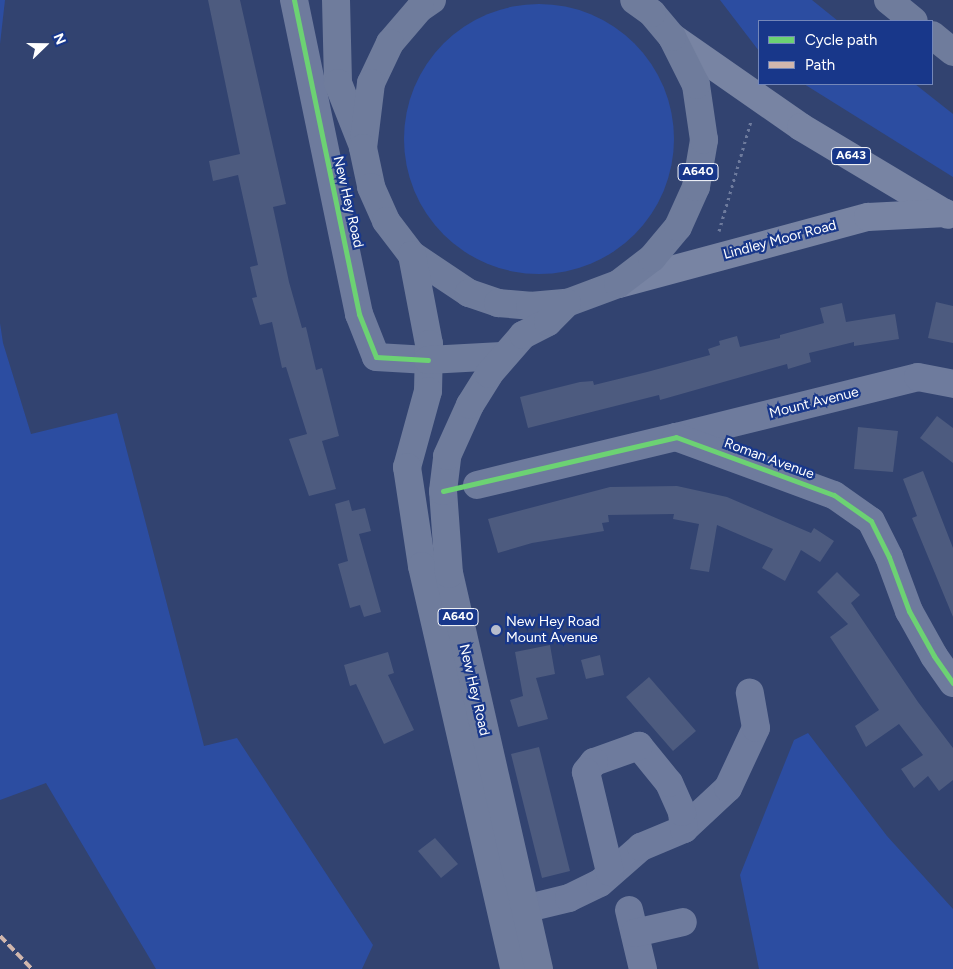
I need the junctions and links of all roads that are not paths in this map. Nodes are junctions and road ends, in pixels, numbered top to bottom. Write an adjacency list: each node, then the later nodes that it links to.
1 (294, 0): 16 (street, New Hey Road)
2 (336, 0): 10 (highway)
3 (432, 0): 10 (highway, A640)
4 (888, 0): 6 (highway)
5 (643, 4): 8 (highway, A640)
6 (913, 20)
7 (933, 36): 9 (highway)
8 (672, 37): 11 (main road, Lindley Moor Road / A643); 13 (highway, A640)
9 (953, 52)
10 (363, 148): 12 (highway, A640)
11 (949, 216): 13 (main road, Lindley Moor Road / A643)
12 (412, 255): 14 (highway, A640); 16 (highway, New Hey Road / A640)
13 (618, 284): 14 (highway, A640)
14 (567, 303): 15 (highway, New Hey Road / A640)
15 (502, 356): 16 (highway); 24 (highway, New Hey Road / A640)
16 (428, 360): 26 (highway, New Hey Road / A640)
17 (953, 384): 18 (street, Mount Avenue)
18 (676, 437): 19 (street); 20 (street, Roman Avenue)
19 (477, 485)
20 (953, 683)
21 (750, 694): 22 (street)
22 (684, 829): 23 (street); 23 (street)
23 (610, 872): 24 (street)
24 (524, 909): 27 (highway, New Hey Road / A640)
25 (683, 922): 28 (street)
26 (513, 966)
27 (539, 969)
28 (643, 969)

